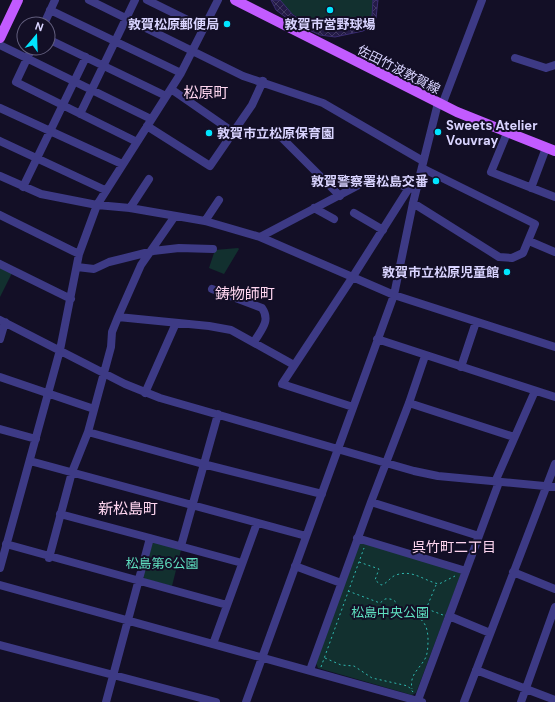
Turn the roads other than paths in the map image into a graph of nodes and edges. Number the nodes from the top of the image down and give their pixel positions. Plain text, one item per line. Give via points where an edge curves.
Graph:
1 (18, 0) edge
2 (55, 0) edge
3 (89, 0) edge
4 (134, 0) edge
5 (147, 0) edge
6 (218, 0) edge
7 (235, 0) edge
8 (482, 0) edge
9 (50, 10) junction
10 (47, 16) edge
11 (126, 18) junction
12 (204, 28) junction
13 (0, 38) edge
14 (114, 41) junction
15 (56, 43) edge
16 (0, 45) edge
17 (191, 51) junction
18 (28, 56) edge
19 (86, 57) junction
20 (515, 58) dead end
21 (26, 59) junction
22 (103, 65) junction
23 (555, 65) edge
24 (181, 73) junction
25 (74, 81) junction
26 (263, 81) junction
27 (92, 90) junction
28 (169, 92) junction
29 (440, 104) junction
30 (62, 105) junction
31 (1, 111) edge
32 (80, 114) junction
33 (149, 122) junction
34 (50, 132) junction
35 (233, 132) junction
36 (507, 133) junction
37 (280, 136) dead end
38 (0, 141) edge
39 (136, 142) junction
40 (550, 149) edge
41 (37, 159) junction
42 (122, 164) junction
43 (423, 164) junction
44 (0, 176) edge
45 (148, 179) dead end
46 (23, 187) junction
47 (531, 188) junction
48 (413, 189) junction
49 (105, 190) junction
50 (340, 196) junction
51 (555, 197) edge
52 (219, 200) dead end
53 (413, 203) junction
54 (97, 205) junction
55 (130, 208) junction
56 (314, 208) junction
57 (354, 214) dead end
58 (0, 215) edge
59 (175, 216) junction
60 (334, 219) dead end
61 (205, 221) junction
62 (383, 230) junction
63 (260, 236) junction
64 (529, 241) junction
65 (213, 249) dead end
66 (153, 251) junction
67 (555, 252) edge
68 (79, 254) junction
69 (0, 264) edge
70 (77, 268) junction
71 (352, 278) junction
72 (212, 289) dead end
73 (394, 295) junction
74 (71, 298) junction
75 (118, 317) junction
76 (3, 321) edge
77 (476, 322) junction
78 (176, 323) junction
79 (0, 339) edge
80 (377, 339) junction
81 (254, 342) junction
82 (555, 347) edge
83 (60, 350) junction
84 (425, 356) junction
85 (294, 365) junction
86 (461, 367) junction
87 (104, 373) junction
88 (0, 377) edge
89 (535, 391) junction
90 (145, 392) junction
91 (48, 393) junction
92 (555, 397) edge
93 (410, 403) junction
94 (352, 407) junction
95 (94, 409) junction
96 (218, 414) junction
97 (0, 429) edge
98 (88, 432) junction
99 (514, 437) junction
100 (36, 439) junction
101 (338, 448) junction
102 (30, 461) junction
103 (386, 462) junction
104 (203, 464) junction
105 (555, 464) edge
106 (72, 472) junction
107 (497, 482) junction
108 (546, 486) junction
109 (555, 487) edge
110 (322, 494) junction
111 (371, 502) junction
112 (193, 506) junction
113 (60, 514) junction
114 (257, 522) junction
115 (306, 536) junction
116 (479, 536) junction
117 (150, 538) junction
118 (357, 538) junction
119 (6, 544) junction
120 (181, 546) junction
121 (49, 558) junction
122 (242, 563) junction
123 (295, 566) junction
124 (0, 568) edge
125 (463, 572) junction
126 (513, 572) junction
127 (139, 581) junction
128 (341, 583) junction
129 (0, 585) edge
130 (555, 589) edge
131 (227, 605) junction
132 (555, 607) edge
133 (447, 616) junction
134 (128, 621) junction
135 (490, 633) junction
136 (213, 644) junction
137 (0, 645) edge
138 (263, 657) junction
139 (310, 670) junction
140 (476, 670) junction
141 (113, 674) junction
142 (526, 688) junction
143 (418, 699) edge
144 (555, 700) edge
145 (106, 702) edge
146 (216, 702) edge
147 (246, 702) edge
148 (464, 702) edge
149 (521, 702) edge

1 - 13 main road
2 - 9 street
3 - 11 street
4 - 11 street
5 - 12 street
6 - 12 street
7 - 29 main road, 佐田竹波敦賀線
8 - 29 street
9 - 10 street
9 - 14 street
11 - 14 street
11 - 17 street
12 - 17 street
14 - 22 street
14 - 24 street
15 - 19 street
16 - 21 street
17 - 24 street
17 - 26 street via 243,76
18 - 21 street
19 - 22 street
19 - 25 street
20 - 23 street via 546,68
21 - 25 street
21 - 30 street via 16,82
22 - 27 street
22 - 28 street
24 - 28 street
25 - 27 street
25 - 30 street
26 - 35 street via 252,105
26 - 43 street via 323,102
27 - 32 street
27 - 33 street
28 - 33 street
28 - 35 street
29 - 36 main road, 佐田竹波敦賀線
29 - 43 street
30 - 32 street
30 - 34 street
31 - 34 street
32 - 39 street
33 - 35 street via 210,166
33 - 39 street
34 - 41 street
34 - 42 street
36 - 40 main road, 佐田竹波敦賀線
36 - 47 street via 491,172
37 - 50 street
38 - 41 street
39 - 42 street
40 - 47 street
41 - 46 street
41 - 49 street
42 - 49 street
43 - 48 street
43 - 64 street via 535,224
44 - 46 street
45 - 55 street
46 - 54 street via 41,194
47 - 51 street
48 - 50 street via 374,177
48 - 53 street
48 - 62 street
49 - 54 street
50 - 56 street
52 - 61 street
53 - 64 street via 499,258 512,258 523,253
53 - 73 street
54 - 55 street
54 - 68 street
55 - 59 street
56 - 60 street
56 - 63 street
57 - 62 street
58 - 68 street
59 - 61 street
59 - 66 street
61 - 63 street
62 - 71 street
63 - 71 street
64 - 67 street
65 - 66 street via 179,248
66 - 70 street via 94,268
66 - 75 street via 141,265
68 - 70 street
69 - 74 street
70 - 74 street
71 - 73 street
71 - 85 street
72 - 81 street via 262,308 267,314 266,322
73 - 77 street
73 - 80 street
74 - 83 street
75 - 78 street
75 - 87 street via 112,332
76 - 79 street
76 - 83 street
77 - 82 street
77 - 86 street
78 - 81 street via 231,330
78 - 90 street
80 - 84 street
80 - 94 street
81 - 85 street
83 - 87 street
83 - 91 street
84 - 86 street
84 - 93 street
85 - 94 street via 282,384
86 - 89 street
87 - 90 street
87 - 95 street
88 - 91 street
89 - 92 street
89 - 99 street
90 - 96 street
91 - 95 street
91 - 100 street
93 - 99 street
93 - 103 street
94 - 101 street
95 - 98 street
96 - 101 street
96 - 104 street
97 - 100 street
98 - 104 street
98 - 106 street
99 - 107 street
100 - 102 street
101 - 103 street
101 - 110 street
102 - 106 street
102 - 119 street
103 - 107 street via 438,476
103 - 111 street
104 - 110 street
104 - 112 street
105 - 108 street
106 - 112 street
106 - 113 street
107 - 108 street
107 - 116 street
108 - 109 street
108 - 126 street
110 - 115 street
111 - 116 street
111 - 118 street
112 - 114 street
112 - 120 street
113 - 117 street
113 - 121 street
114 - 115 street
114 - 122 street
115 - 123 street
116 - 125 street
117 - 120 street
117 - 127 street
118 - 125 street
118 - 128 street
119 - 121 street
119 - 124 street
120 - 122 street
121 - 127 street
122 - 131 street
123 - 128 street
123 - 138 street
125 - 133 street
126 - 130 street
126 - 135 street
127 - 131 street
127 - 134 street
128 - 139 street
129 - 134 street
131 - 136 street
132 - 142 street
133 - 135 street
133 - 143 street
134 - 136 street
134 - 141 street
135 - 140 street
136 - 138 street
137 - 141 street
138 - 139 street
138 - 147 street
139 - 143 street
140 - 142 street
140 - 148 street
141 - 145 street
141 - 146 street
142 - 144 street
142 - 149 street

